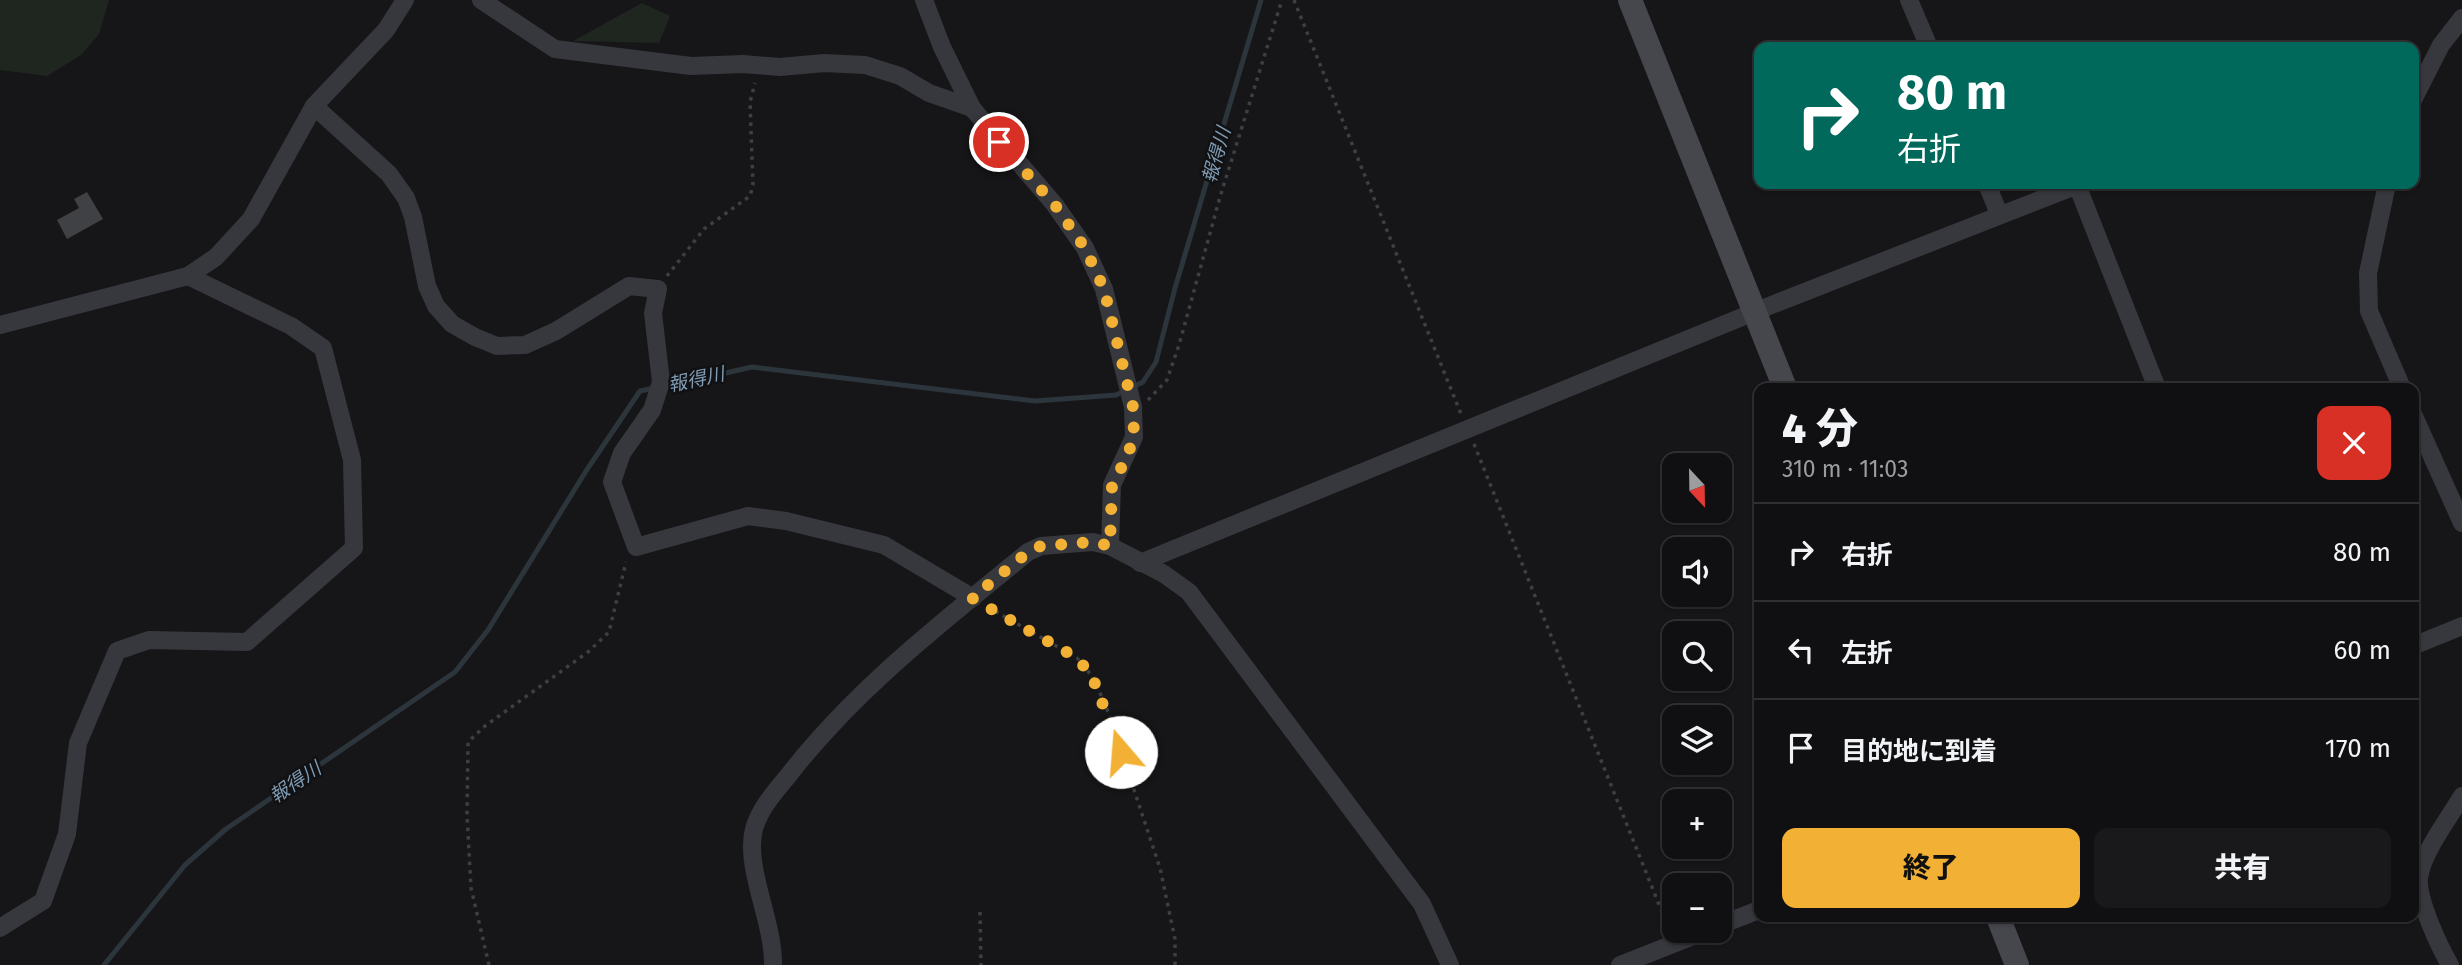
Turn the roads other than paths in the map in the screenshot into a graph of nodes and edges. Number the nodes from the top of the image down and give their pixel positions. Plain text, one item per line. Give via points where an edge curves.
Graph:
1 (405, 0) edge
2 (481, 0) edge
3 (924, 0) edge
4 (1630, 0) edge
5 (1909, 0) edge
6 (2462, 18) edge
7 (1927, 42) edge
8 (2419, 84) edge
9 (314, 106) junction
10 (971, 108) junction
11 (1988, 189) edge
12 (2066, 189) edge
13 (2081, 189) edge
14 (2386, 189) edge
15 (1999, 214) junction
16 (188, 276) junction
17 (1755, 311) junction
18 (0, 325) edge
19 (1784, 383) edge
20 (2156, 383) edge
21 (2400, 383) edge
22 (2419, 427) edge
23 (2462, 523) edge
24 (1110, 546) junction
25 (1140, 563) junction
26 (972, 598) junction
27 (2462, 626) edge
28 (2419, 644) edge
29 (2462, 796) edge
30 (1754, 912) edge
31 (1732, 920) edge
32 (2000, 922) edge
33 (0, 928) edge
34 (1676, 943) edge
35 (773, 965) edge
36 (1450, 965) edge
37 (1620, 965) edge
38 (2017, 965) edge
39 (2450, 965) edge

1 - 9 street via 386,30
2 - 10 street via 555,49 691,66 864,65
3 - 10 street
4 - 17 street
5 - 7 street
6 - 8 street
9 - 16 street via 251,219 216,257
9 - 26 street via 389,174 406,198 436,306 452,324 475,337 497,346 525,345 629,286 658,289 653,313 662,382 652,410 622,453 612,482 636,547 748,516 786,521 884,545
10 - 24 street via 1055,205 1085,248 1104,289 1133,413 1134,437 1112,485
11 - 15 street
12 - 15 street
13 - 20 street
14 - 21 street via 2368,273 2370,311
15 - 17 street
16 - 18 street
16 - 33 street via 291,326 323,348 352,460 354,548 247,642 149,640 117,651 78,743 67,834 43,901
17 - 19 street
17 - 25 street
22 - 23 street
24 - 25 street
24 - 26 street via 1093,542 1041,546
25 - 36 street via 1189,592 1422,904
26 - 35 street via 854,699 764,807 754,830 752,854 773,941
27 - 28 street
29 - 39 street via 2419,879 2430,923
30 - 31 street
32 - 38 street
34 - 37 street

